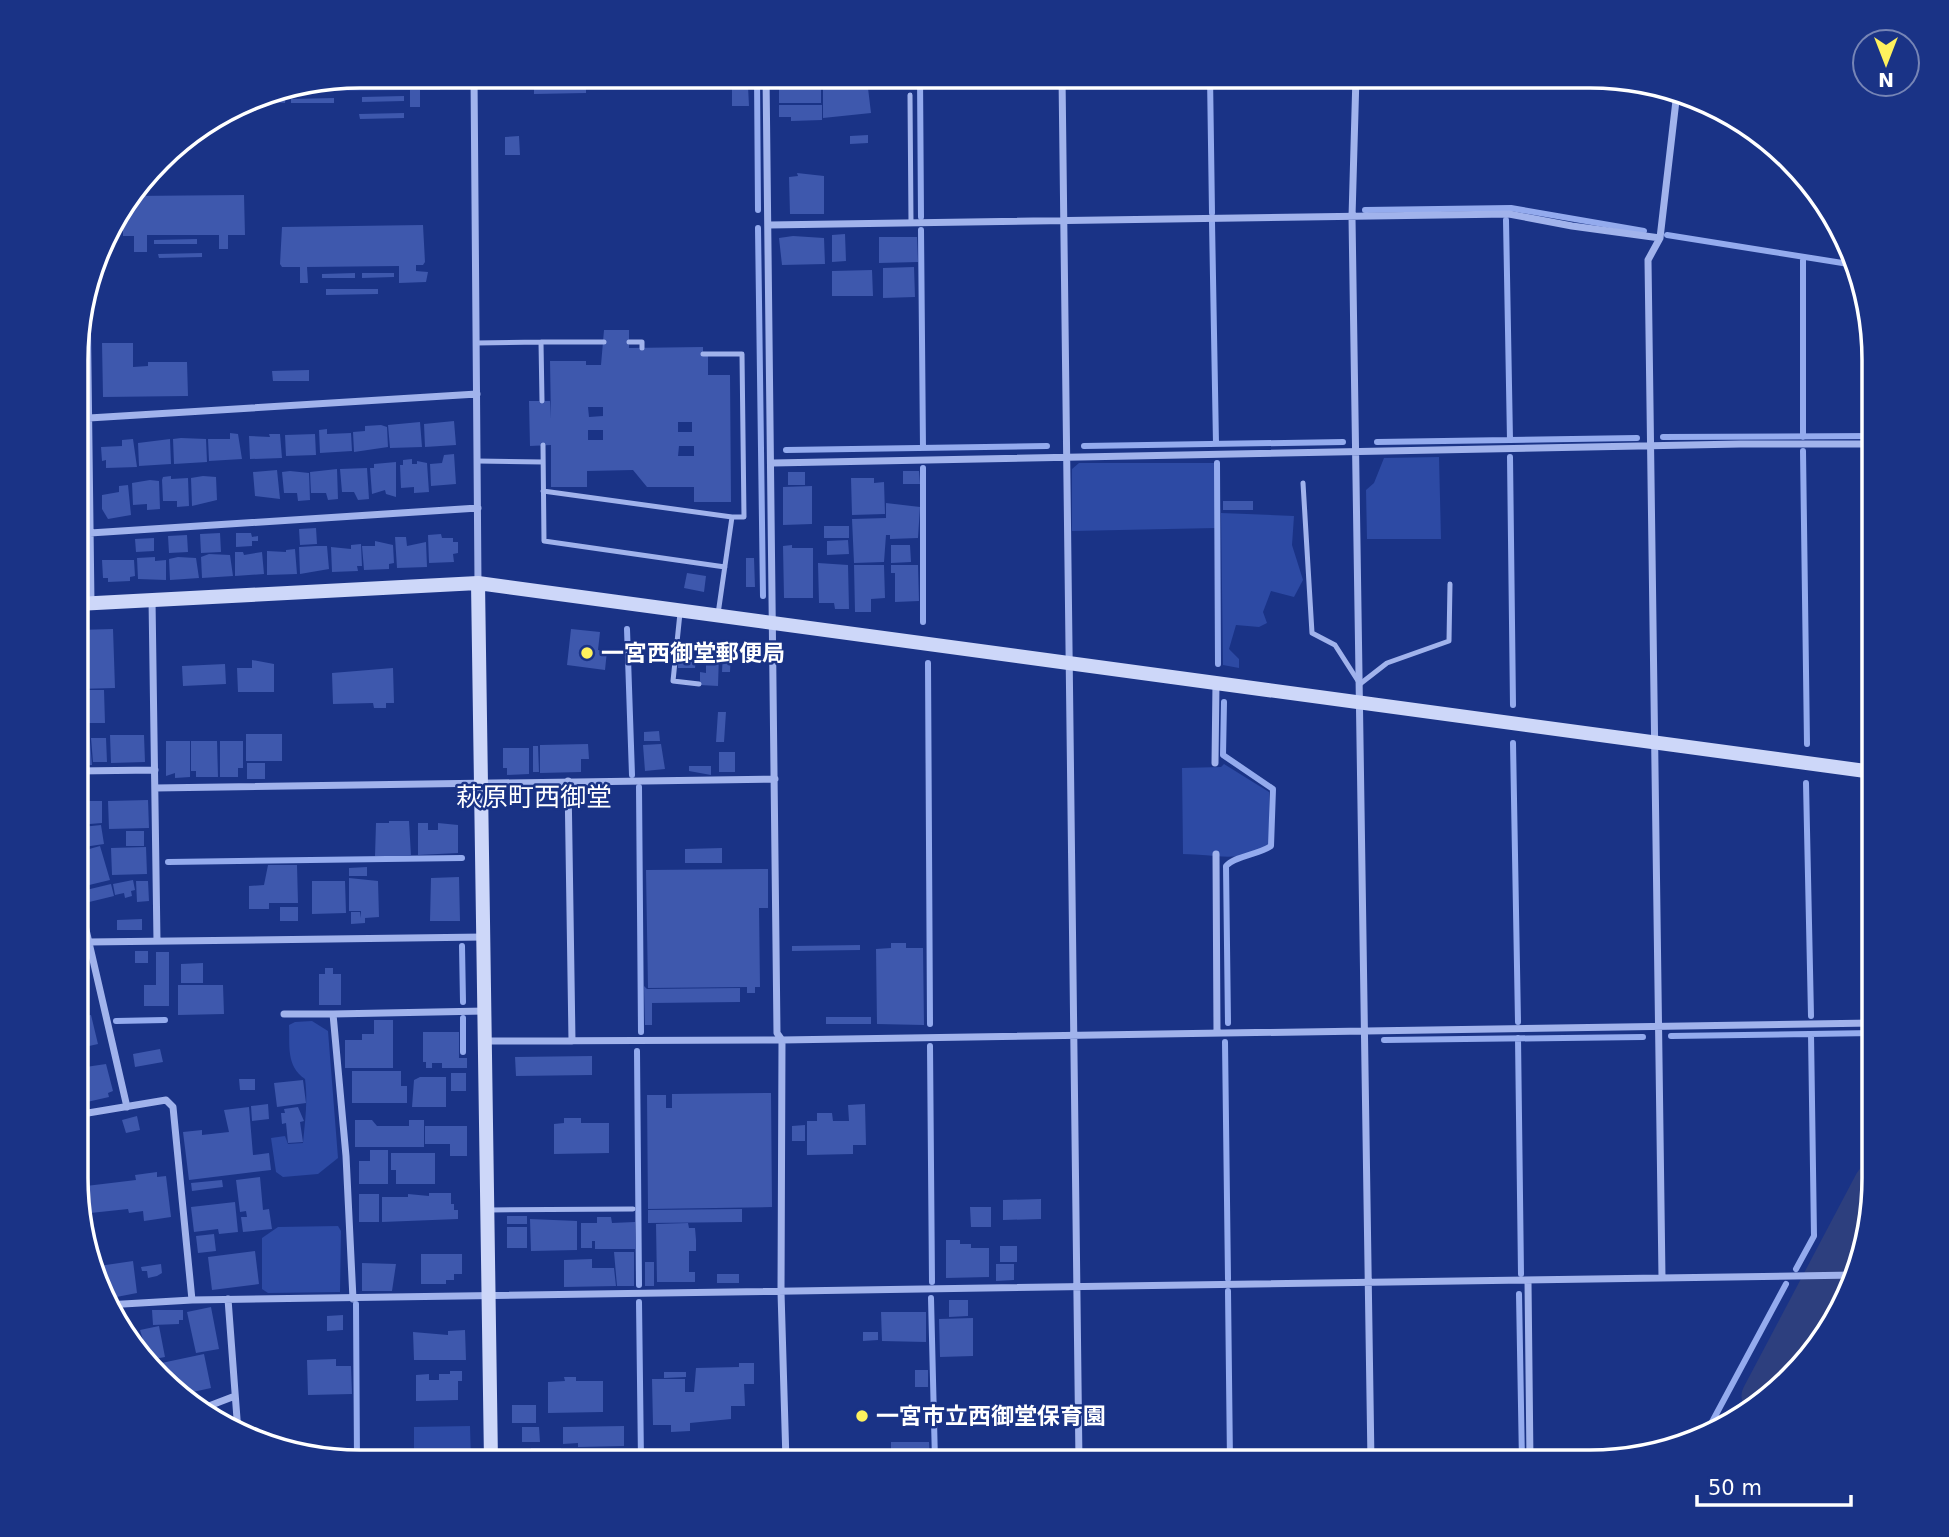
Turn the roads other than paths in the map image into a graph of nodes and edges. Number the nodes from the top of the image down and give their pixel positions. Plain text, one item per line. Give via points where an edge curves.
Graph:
1 (474, 88) edge
2 (766, 88) edge
3 (1062, 88) edge
4 (1356, 88) edge
5 (909, 95) dead end
6 (1676, 102) edge
7 (1352, 217) junction
8 (1062, 220) junction
9 (911, 223) junction
10 (769, 225) junction
11 (1661, 238) junction
12 (88, 339) edge
13 (541, 342) junction
14 (604, 342) dead end
15 (629, 342) dead end
16 (476, 343) junction
17 (642, 348) dead end
18 (703, 354) dead end
19 (477, 394) junction
20 (542, 401) dead end
21 (89, 418) junction
22 (1862, 444) edge
23 (543, 445) dead end
24 (1649, 445) junction
25 (1357, 452) junction
26 (1066, 457) junction
27 (477, 461) junction
28 (543, 462) junction
29 (773, 463) junction
30 (1303, 483) dead end
31 (543, 491) junction
32 (478, 508) junction
33 (732, 517) junction
34 (90, 533) junction
35 (88, 556) edge
36 (725, 567) junction
37 (478, 583) junction
38 (1450, 584) dead end
39 (152, 600) junction
40 (88, 603) edge
41 (680, 611) junction
42 (718, 617) junction
43 (775, 625) junction
44 (1068, 663) junction
45 (1216, 682) junction
46 (699, 684) dead end
47 (1360, 684) junction
48 (1361, 702) junction
49 (1653, 742) junction
50 (1215, 763) dead end
51 (155, 770) junction
52 (1862, 770) edge
53 (88, 771) edge
54 (775, 779) junction
55 (568, 781) junction
56 (483, 783) junction
57 (155, 788) junction
58 (1216, 853) dead end
59 (485, 937) junction
60 (157, 941) junction
61 (88, 942) joint
62 (486, 1011) junction
63 (332, 1013) junction
64 (284, 1014) dead end
65 (1862, 1023) edge
66 (1658, 1027) junction
67 (1365, 1031) junction
68 (1217, 1033) junction
69 (1074, 1036) junction
70 (782, 1040) junction
71 (486, 1041) junction
72 (572, 1041) junction
73 (127, 1107) junction
74 (88, 1113) edge
75 (633, 1209) dead end
76 (488, 1210) junction
77 (1843, 1275) edge
78 (1662, 1278) junction
79 (1528, 1281) junction
80 (1369, 1283) junction
81 (1075, 1289) junction
82 (781, 1292) junction
83 (489, 1296) junction
84 (352, 1299) junction
85 (192, 1300) junction
86 (228, 1300) junction
87 (119, 1304) edge
88 (235, 1396) junction
89 (211, 1405) edge
90 (237, 1420) edge
91 (491, 1450) edge
92 (786, 1450) edge
93 (1079, 1450) edge
94 (1371, 1450) edge
95 (1530, 1450) edge

1 - 16 street
2 - 10 street
3 - 8 street
4 - 7 street
5 - 9 lane
6 - 11 street
7 - 8 street
7 - 11 street via 1509,214
7 - 25 street
8 - 9 street
8 - 26 street
9 - 10 street
10 - 29 street
11 - 24 street via 1648,260
12 - 21 street
13 - 14 lane
13 - 16 lane
13 - 20 lane
15 - 17 lane via 642,342
16 - 19 street
18 - 33 lane via 742,354 744,517
19 - 21 street
19 - 27 street
21 - 34 street
22 - 24 street
23 - 28 lane
24 - 25 street
24 - 49 street
25 - 26 street
25 - 47 street
26 - 29 street
26 - 44 street
27 - 28 lane
27 - 32 street
28 - 31 lane
29 - 43 street
30 - 47 lane via 1312,634 1335,645
31 - 33 lane
31 - 36 lane via 544,541
32 - 34 street
32 - 37 street
33 - 36 lane
34 - 35 street
36 - 42 lane
37 - 39 street
37 - 41 street
37 - 56 street
38 - 47 lane via 1449,641 1387,663
39 - 40 street
39 - 51 street
41 - 42 street
41 - 46 lane via 673,681
42 - 43 street
43 - 44 street
43 - 54 street
44 - 45 street
44 - 69 street
45 - 48 street
45 - 50 street
47 - 48 street
48 - 49 street
48 - 67 street
49 - 52 street
49 - 66 street
51 - 53 street
51 - 57 street
54 - 55 street
54 - 70 street via 777,1033
55 - 56 street
55 - 72 street
56 - 57 street
56 - 59 street
57 - 60 street
58 - 68 street
59 - 60 street
59 - 62 street
60 - 61 street
61 - 73 street
62 - 63 street
62 - 71 street
63 - 64 street
63 - 84 street via 346,1156
65 - 66 street
66 - 67 street
66 - 78 street
67 - 68 street
67 - 80 street
68 - 69 street
69 - 70 street
69 - 81 street
70 - 72 street
70 - 82 street
71 - 72 street
71 - 76 street
73 - 74 street
73 - 85 street via 166,1100 173,1107
75 - 76 lane
76 - 83 street
77 - 78 street
78 - 79 street
79 - 80 street
79 - 95 street
80 - 81 street
80 - 94 street
81 - 82 street
81 - 93 street
82 - 83 street
82 - 92 street
83 - 84 street
83 - 91 street
84 - 86 street
85 - 86 street
85 - 87 street
86 - 88 street
88 - 89 street
88 - 90 street

